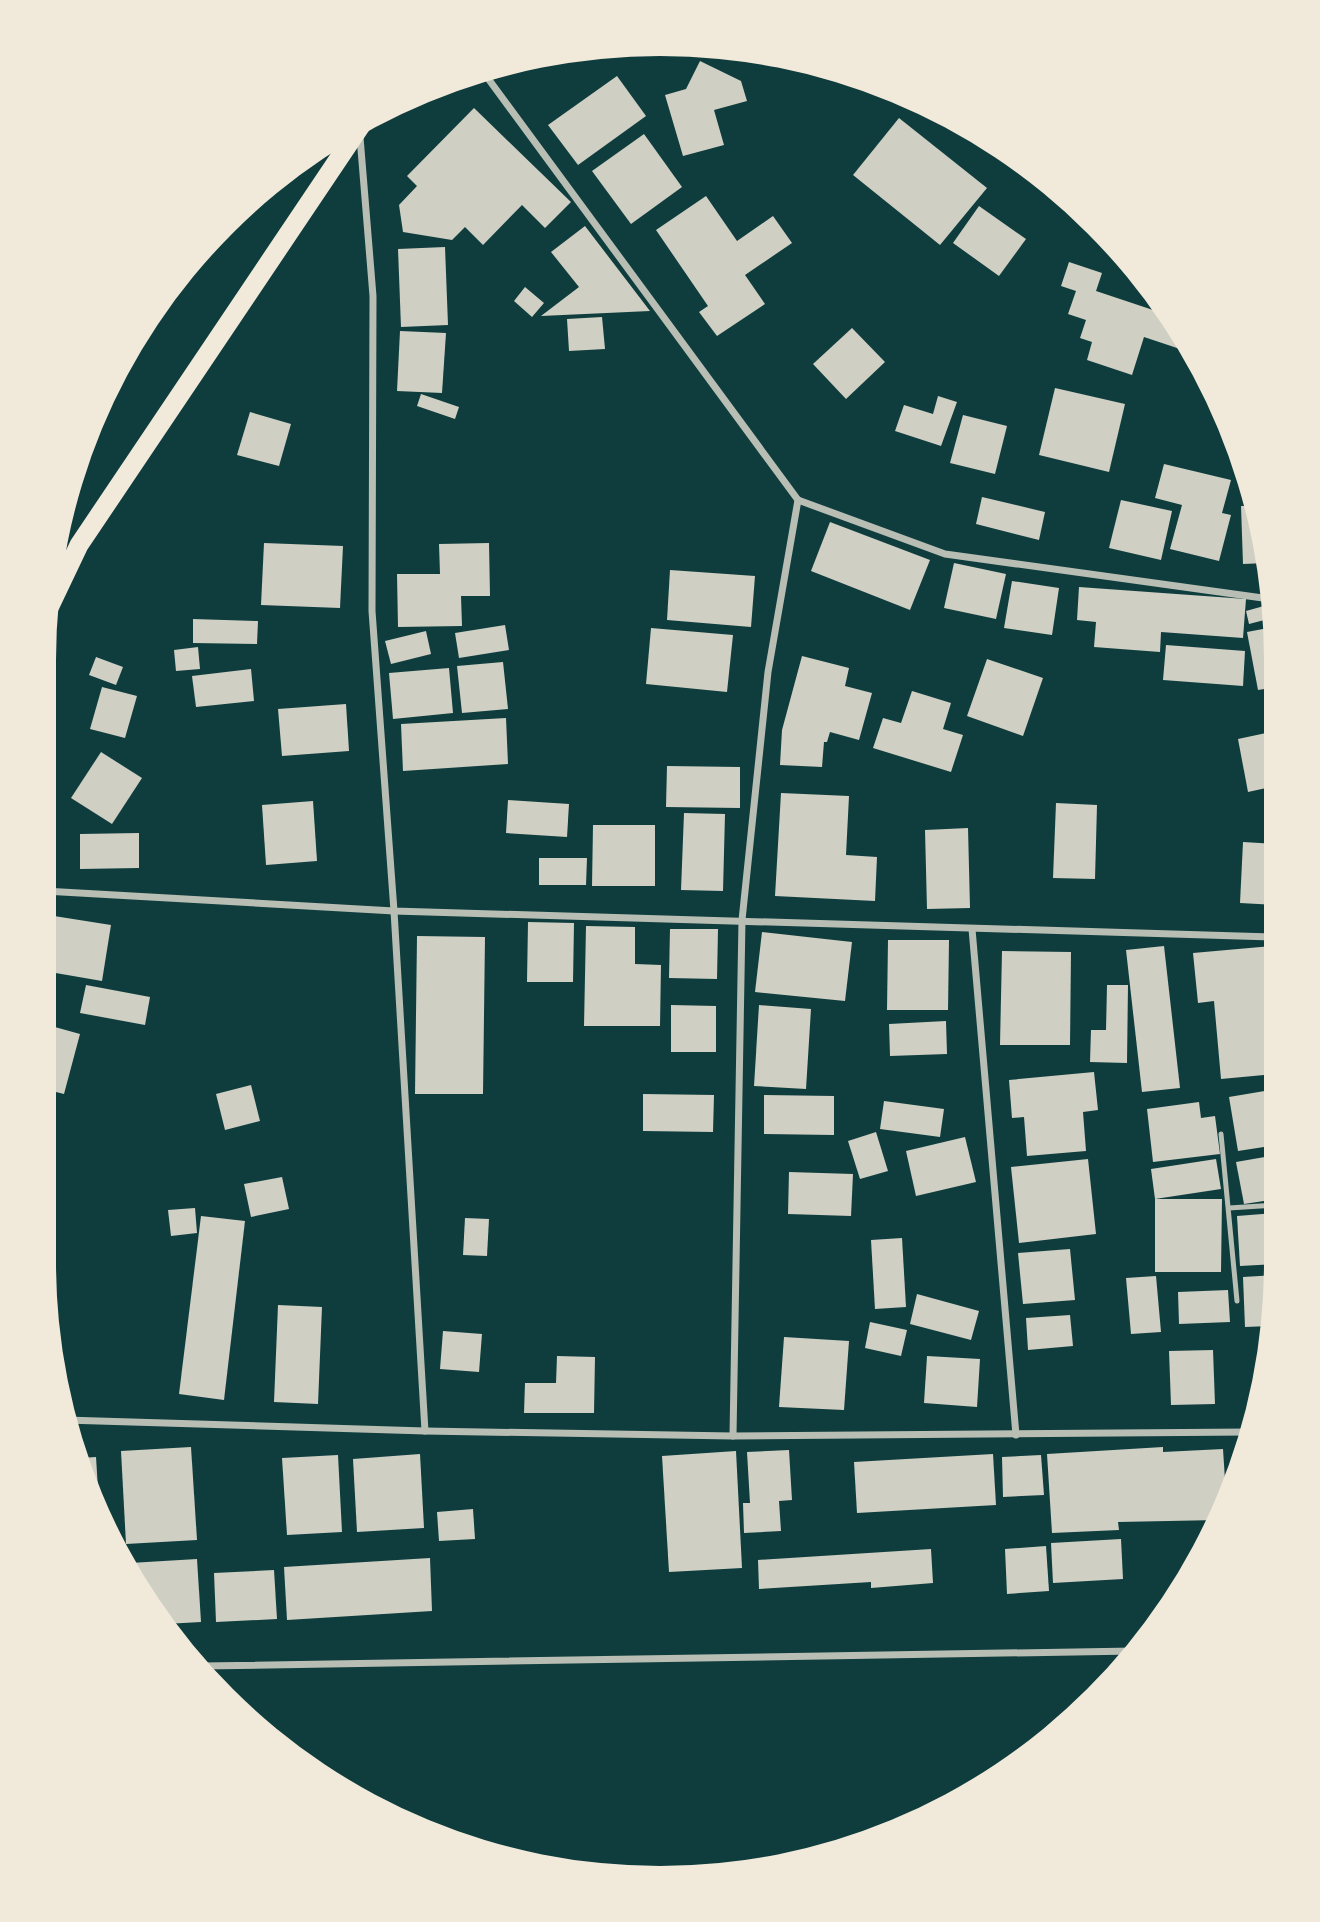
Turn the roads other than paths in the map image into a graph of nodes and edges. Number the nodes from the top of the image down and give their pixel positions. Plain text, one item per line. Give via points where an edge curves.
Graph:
1 (490, 81) edge
2 (362, 135) edge
3 (352, 141) edge
4 (798, 500) junction
5 (61, 583) edge
6 (1261, 598) edge
7 (56, 892) edge
8 (394, 911) junction
9 (742, 920) junction
10 (972, 929) junction
11 (1264, 937) edge
12 (1221, 1134) dead end
13 (1264, 1206) edge
14 (1229, 1208) junction
15 (1237, 1301) dead end
16 (78, 1420) edge
17 (425, 1431) junction
18 (1239, 1432) edge
19 (1016, 1435) junction
20 (733, 1436) junction
21 (1121, 1651) edge
22 (211, 1666) edge

1 - 4 street
2 - 8 street via 373,296 372,611
3 - 5 highway via 79,545
4 - 6 street via 945,554
4 - 9 street via 768,671
7 - 8 street
8 - 9 street
8 - 17 street
9 - 10 street
9 - 20 street
10 - 11 street
10 - 19 street
12 - 14 lane
13 - 14 lane
14 - 15 lane
16 - 17 street
17 - 20 street
18 - 19 street
19 - 20 street
21 - 22 street

